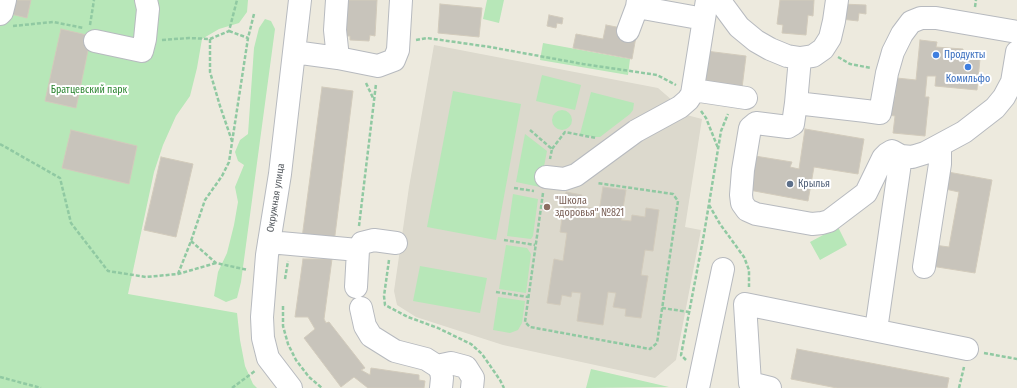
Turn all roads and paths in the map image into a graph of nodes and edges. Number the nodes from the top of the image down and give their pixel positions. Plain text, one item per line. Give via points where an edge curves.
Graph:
1 (5, 0) edge
2 (94, 0) edge
3 (146, 0) edge
4 (236, 0) edge
5 (300, 0) edge
6 (337, 0) edge
7 (401, 0) edge
8 (719, 0) edge
9 (837, 0) edge
10 (637, 4) edge
11 (706, 9) edge
12 (254, 14) dead end
13 (6, 20) edge
14 (229, 31) junction
15 (628, 31) dead end
16 (1017, 32) edge
17 (248, 38) junction
18 (210, 39) junction
19 (96, 41) dead end
20 (399, 43) junction
21 (823, 49) junction
22 (142, 51) junction
23 (294, 52) junction
24 (1017, 56) edge
25 (338, 58) junction
26 (800, 58) junction
27 (888, 71) junction
28 (692, 94) junction
29 (740, 98) joint
30 (375, 100) dead end
31 (796, 103) junction
32 (530, 130) dead end
33 (232, 143) junction
34 (0, 144) edge
35 (940, 145) junction
36 (552, 149) junction
37 (718, 149) junction
38 (607, 152) junction
39 (901, 156) junction
40 (546, 177) joint
41 (594, 183) dead end
42 (514, 188) dead end
43 (708, 204) junction
44 (504, 240) dead end
45 (191, 241) junction
46 (394, 242) joint
47 (279, 243) junction
48 (535, 244) junction
49 (358, 250) junction
50 (216, 263) junction
51 (924, 268) dead end
52 (723, 269) dead end
53 (250, 270) dead end
54 (178, 274) junction
55 (284, 282) dead end
56 (356, 287) dead end
57 (496, 292) dead end
58 (528, 297) junction
59 (283, 304) dead end
60 (750, 305) junction
61 (361, 308) dead end
62 (662, 308) junction
63 (689, 312) junction
64 (876, 330) junction
65 (967, 350) junction
66 (681, 356) dead end
67 (1017, 359) edge
68 (437, 366) junction
69 (255, 371) dead end
70 (0, 377) edge
71 (41, 388) edge
72 (232, 388) edge
73 (291, 388) edge
74 (322, 388) edge
75 (441, 388) edge
76 (472, 388) edge
77 (504, 388) edge
78 (698, 388) edge
79 (770, 388) edge
80 (959, 388) edge

1 - 13 street via 2,12
2 - 13 path via 89,29 53,22 37,25
3 - 22 street via 148,9
4 - 14 path
5 - 23 street, Окружная улица
6 - 25 street via 335,30
7 - 20 street
8 - 26 street via 739,27 756,41 787,56
9 - 21 street via 830,38
10 - 11 street
10 - 15 street
11 - 28 street
12 - 17 path
14 - 17 path
14 - 18 path
16 - 27 street via 936,18 921,18 910,22 902,34 893,52
17 - 33 path
18 - 22 path via 159,40
18 - 33 path via 210,72
19 - 22 street
20 - 25 street via 394,60 378,66
20 - 28 path via 427,38 490,46 657,75
21 - 26 street via 812,56
21 - 27 path via 850,64
23 - 25 street
23 - 47 street, Окружная улица via 280,174
24 - 35 street via 1012,82 995,108 964,132
26 - 31 street
27 - 31 street via 880,113
28 - 29 street
28 - 37 path via 692,102 706,118
28 - 38 street via 680,107 636,131
29 - 37 path via 721,131
30 - 49 path via 357,235
31 - 39 street via 793,124 788,127 756,123 750,128 741,195 742,203 747,210 756,214 812,224 822,223 847,209 866,193 887,154 892,151
32 - 36 path
33 - 45 path via 230,162 205,200
34 - 54 path via 60,178 71,223 108,270 146,277
35 - 39 street via 912,157
35 - 51 street via 940,164
36 - 38 path via 565,132 595,137
36 - 40 path
37 - 43 path
38 - 40 street via 576,175 564,179
39 - 64 street
41 - 62 path via 673,194 678,201
42 - 48 path via 543,193
43 - 60 path via 744,257 749,270
43 - 63 path
44 - 48 path
45 - 50 path
45 - 54 path
46 - 49 street via 374,240 362,243
46 - 77 path via 384,305 471,344 482,354
47 - 49 street
47 - 55 path
47 - 73 street, Окружная улица via 262,318 263,338 268,358
48 - 58 path
49 - 56 street
50 - 53 path
50 - 54 path
52 - 78 street
57 - 58 path
58 - 62 path via 525,322 530,327 650,349 657,343
59 - 74 path via 283,326 288,344 309,377
60 - 64 street
60 - 79 street via 745,304 750,383
61 - 68 street via 365,326 371,336 395,351
62 - 63 path
63 - 66 path
64 - 65 street
65 - 67 path
65 - 80 path
68 - 75 street via 441,371
68 - 76 street via 451,363 466,367 473,378
69 - 72 path
70 - 71 path

